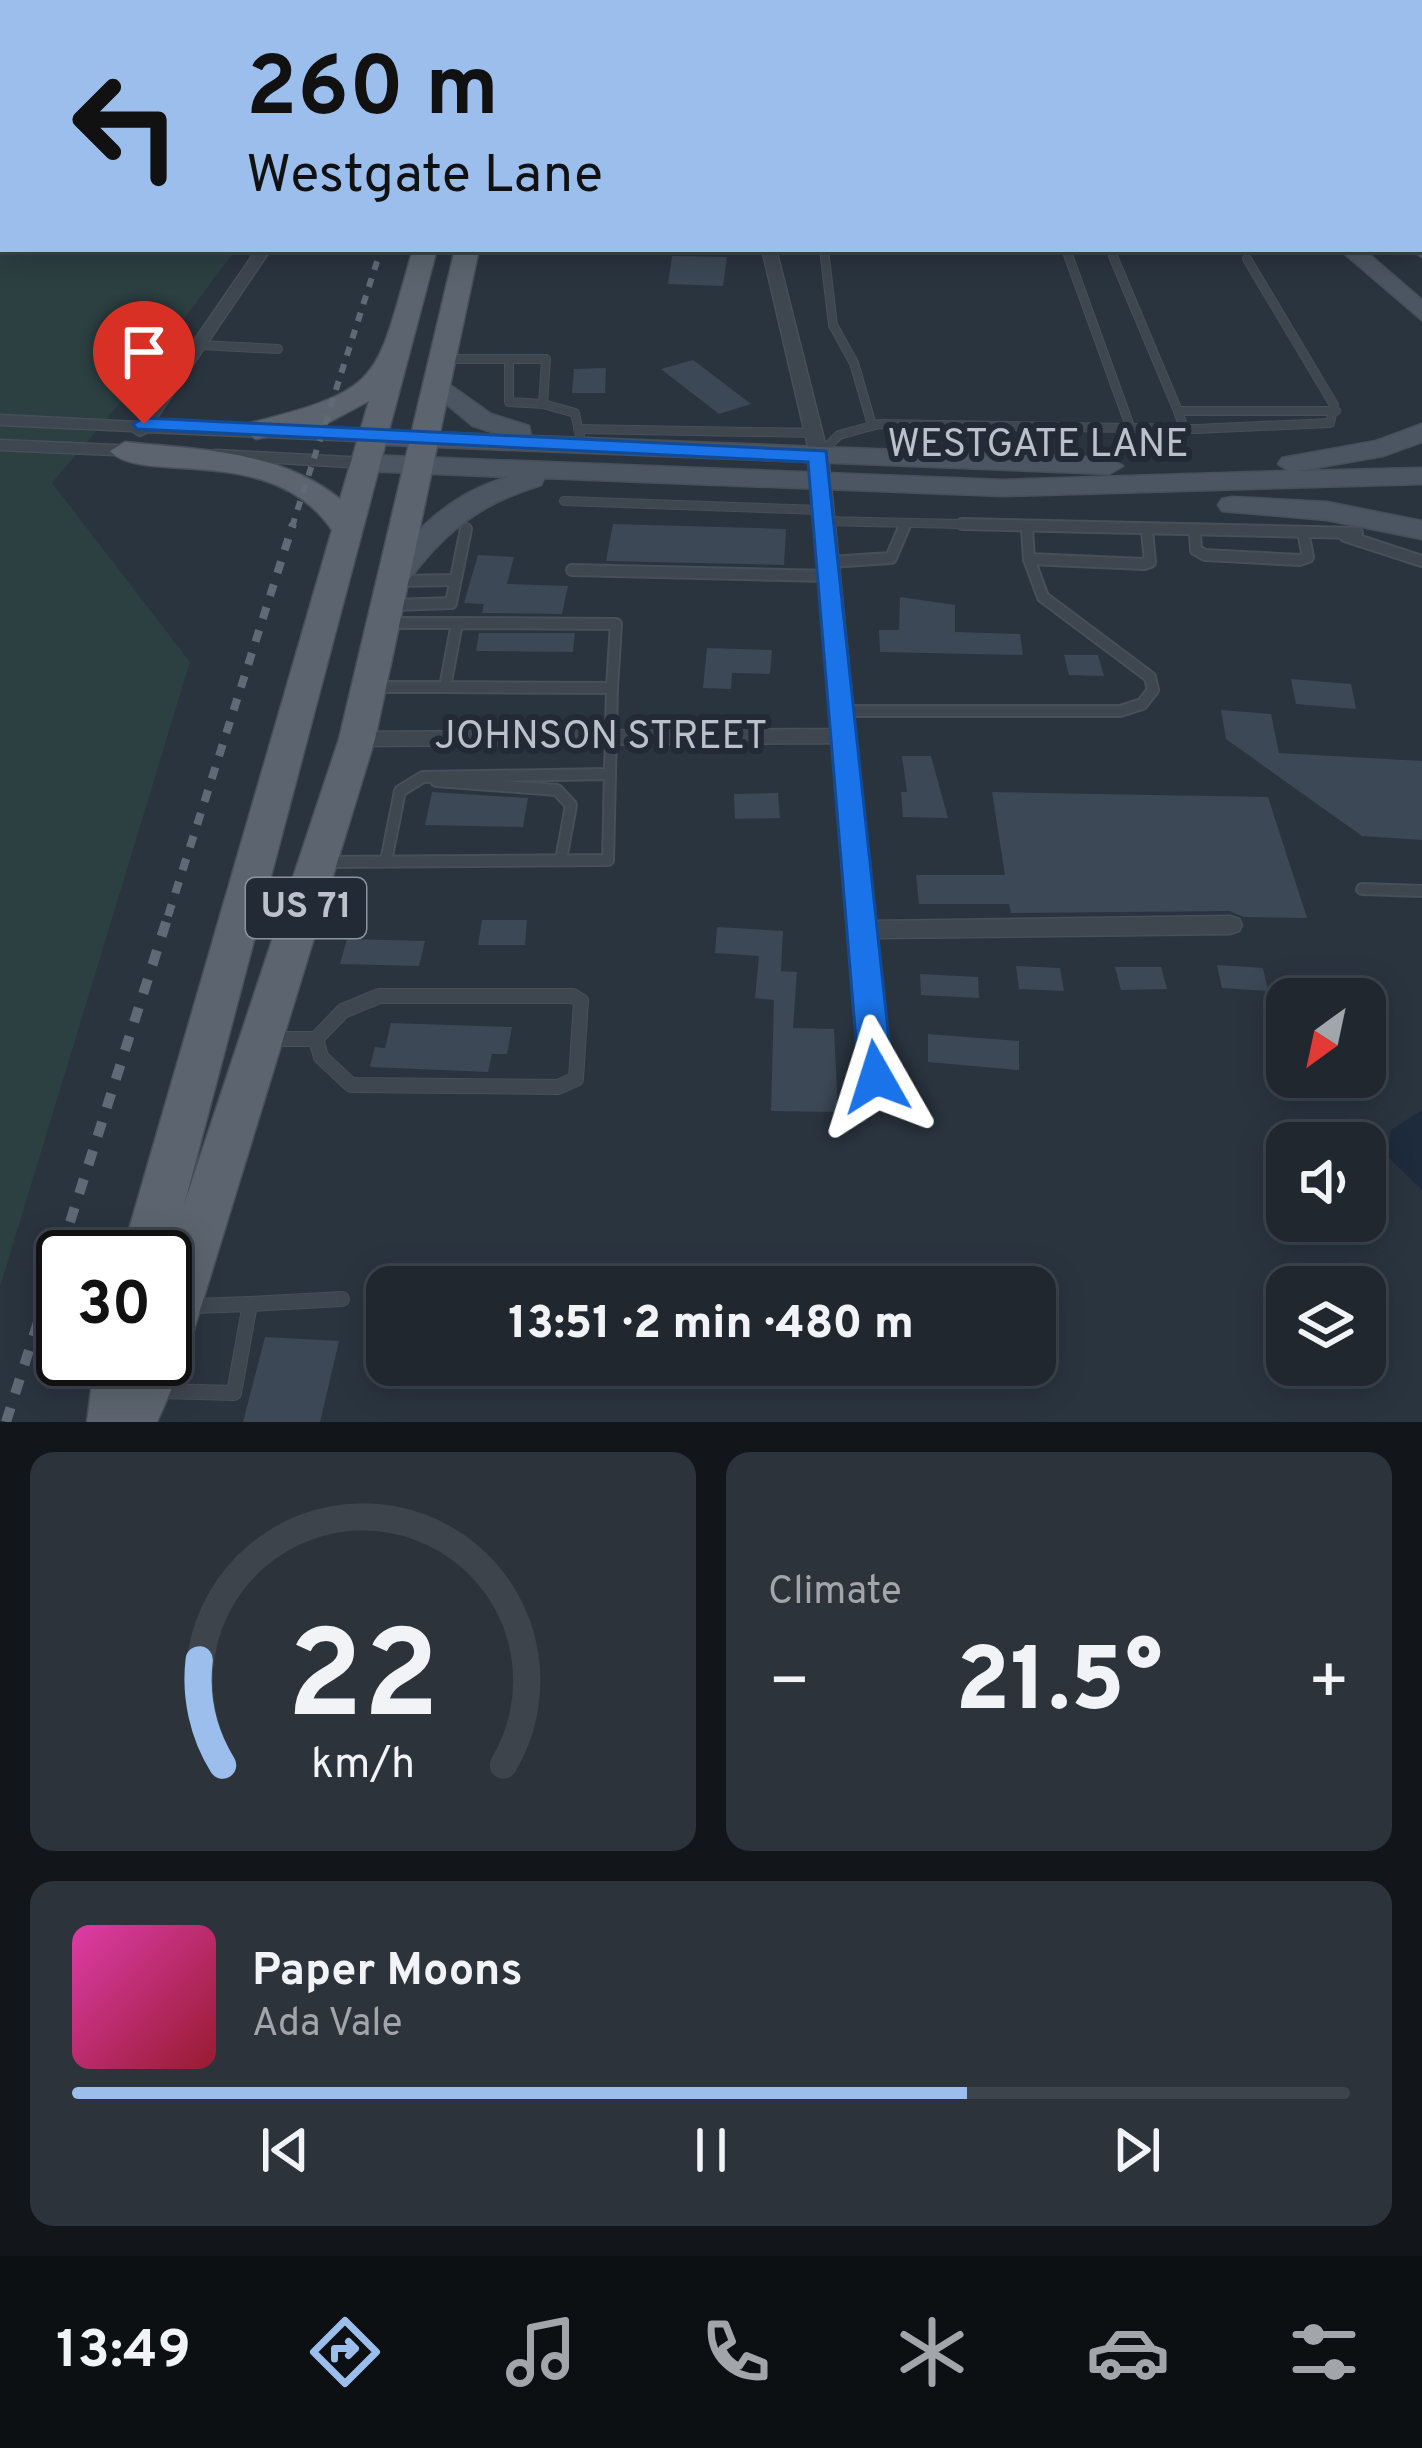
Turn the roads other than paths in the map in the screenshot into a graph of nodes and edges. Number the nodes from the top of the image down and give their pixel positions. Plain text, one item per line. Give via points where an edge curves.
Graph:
1 (1422, 227) edge
2 (1422, 250) edge
3 (262, 252) edge
4 (770, 252) edge
5 (824, 252) edge
6 (1067, 252) edge
7 (1353, 252) edge
8 (424, 253) edge
9 (466, 253) edge
10 (1113, 256) dead end
11 (1247, 259) dead end
12 (1422, 313) edge
13 (200, 345) junction
14 (278, 349) dead end
15 (509, 359) junction
16 (392, 369) junction
17 (439, 371) junction
18 (543, 404) junction
19 (1178, 411) junction
20 (1336, 411) junction
21 (0, 419) edge
22 (144, 424) junction
23 (872, 425) junction
24 (1131, 429) junction
25 (1184, 429) junction
26 (256, 430) junction
27 (1422, 433) edge
28 (0, 446) edge
29 (580, 448) junction
30 (125, 451) junction
31 (369, 451) junction
32 (421, 453) junction
33 (1422, 455) edge
34 (1292, 464) junction
35 (1422, 476) edge
36 (820, 480) junction
37 (961, 488) junction
38 (564, 501) dead end
39 (905, 525) junction
40 (466, 529) dead end
41 (1028, 530) junction
42 (1422, 530) edge
43 (1147, 531) junction
44 (349, 532) junction
45 (1196, 532) junction
46 (1303, 532) junction
47 (1334, 533) junction
48 (1357, 533) dead end
49 (1029, 559) junction
50 (1422, 561) edge
51 (828, 569) junction
52 (572, 570) dead end
53 (454, 580) junction
54 (389, 603) junction
55 (457, 623) junction
56 (369, 687) junction
57 (446, 688) junction
58 (612, 688) junction
59 (842, 711) junction
60 (844, 736) junction
61 (290, 738) junction
62 (357, 739) junction
63 (610, 739) junction
64 (610, 774) junction
65 (423, 777) junction
66 (562, 860) junction
67 (386, 861) junction
68 (321, 862) junction
69 (1362, 889) dead end
70 (1422, 891) edge
71 (1230, 925) dead end
72 (862, 930) junction
73 (233, 1038) junction
74 (316, 1040) junction
75 (876, 1077) dead end
76 (157, 1230) edge
77 (189, 1230) edge
78 (342, 1299) dead end
79 (250, 1304) junction
80 (192, 1315) edge
81 (131, 1390) edge

1 - 2 main road
3 - 13 street
4 - 36 street
5 - 23 lane via 833,325
6 - 24 lane
7 - 12 main road
8 - 9 main road
8 - 16 main road, US 71
9 - 17 main road, US 71
10 - 19 lane
11 - 20 lane
13 - 14 lane
13 - 22 street
15 - 17 lane
15 - 18 lane via 509,402
15 - 18 lane via 546,359
16 - 26 main road via 346,408
16 - 31 main road, US 71
17 - 29 main road via 482,420
17 - 32 main road, US 71
18 - 29 lane via 574,412
19 - 20 lane
19 - 25 lane
20 - 25 lane via 1324,425
21 - 22 street
22 - 26 street
22 - 30 street
23 - 24 lane
23 - 36 lane via 839,435
24 - 25 lane
26 - 31 street
27 - 34 main road
28 - 30 street
29 - 32 main road, WESTGATE LANE
29 - 36 main road, WESTGATE LANE
29 - 36 lane
29 - 54 main road via 529,479 464,503 429,531
30 - 31 street
30 - 44 main road via 284,478 324,499
31 - 32 main road, WESTGATE LANE
31 - 44 main road, US 71
32 - 54 main road, US 71
33 - 34 main road, WESTGATE LANE
34 - 36 main road, WESTGATE LANE
35 - 37 main road, WESTGATE LANE
36 - 37 main road, WESTGATE LANE
36 - 38 lane
36 - 39 lane
36 - 51 street
37 - 42 main road via 1327,511
39 - 41 lane
39 - 51 lane via 891,558
40 - 53 lane
41 - 43 lane
41 - 49 lane
43 - 45 lane
43 - 49 lane via 1148,563
44 - 61 main road, US 71
45 - 46 lane
45 - 46 lane via 1196,550 1205,555 1300,560 1308,557
46 - 47 lane
47 - 48 lane
47 - 50 lane
49 - 59 lane via 1043,597 1150,677 1153,690 1142,704 1120,711
51 - 52 lane
51 - 59 street
53 - 54 lane
53 - 54 lane via 452,603
54 - 55 lane
54 - 56 main road, US 71
55 - 57 lane
55 - 58 lane via 616,624
56 - 57 lane
56 - 62 main road, US 71
57 - 58 lane
58 - 63 lane
59 - 60 street
60 - 63 street, JOHNSON STREET
60 - 72 street
61 - 62 main road
61 - 73 main road, US 71
62 - 63 street, JOHNSON STREET
62 - 68 main road, US 71
63 - 64 lane
64 - 65 lane
64 - 66 lane via 608,860
65 - 66 lane via 453,786 557,790 571,805
65 - 67 lane via 400,791
66 - 67 lane
67 - 68 lane
68 - 73 main road, US 71
69 - 70 lane
71 - 72 street
72 - 75 street
73 - 74 lane
73 - 76 main road, US 71
73 - 77 main road, US 71
74 - 74 lane via 321,1057 351,1085 558,1088 576,1079 581,1001 379,996 328,1021
78 - 79 lane
79 - 80 lane
79 - 81 lane via 233,1393

